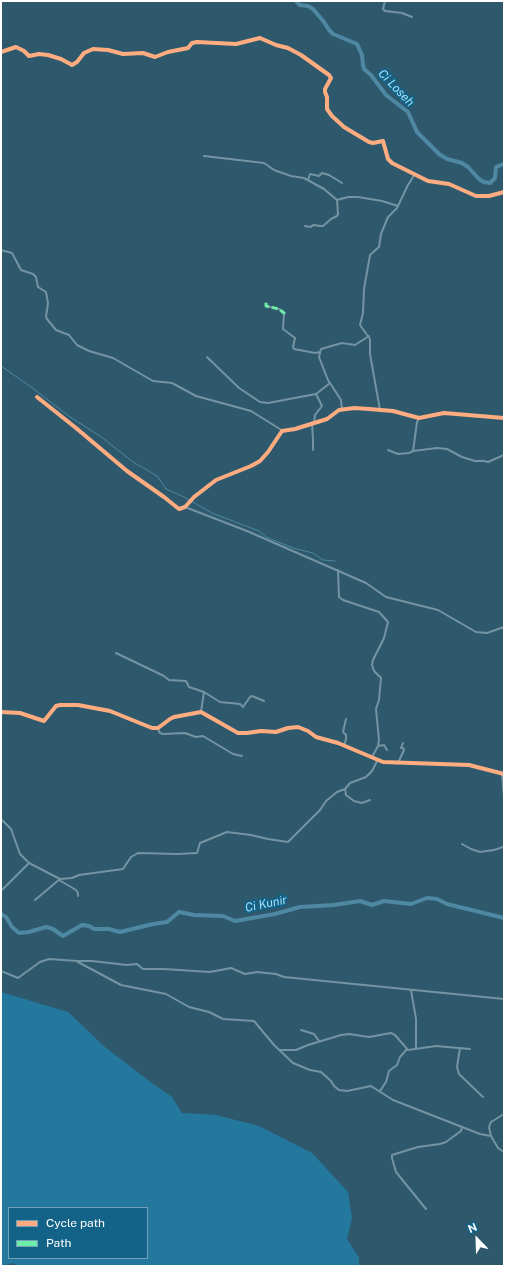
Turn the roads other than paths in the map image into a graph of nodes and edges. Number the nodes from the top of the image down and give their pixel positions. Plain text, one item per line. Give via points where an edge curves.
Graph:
1 (385, 1) edge
2 (412, 17) dead end
3 (1, 52) edge
4 (204, 156) dead end
5 (415, 174) junction
6 (308, 180) junction
7 (342, 183) dead end
8 (504, 192) edge
9 (337, 200) junction
10 (398, 206) junction
11 (305, 226) dead end
12 (1, 250) edge
13 (266, 303) dead end
14 (368, 336) junction
15 (320, 352) junction
16 (207, 357) dead end
17 (330, 383) junction
18 (316, 394) junction
19 (37, 398) dead end
20 (342, 410) junction
21 (380, 410) junction
22 (419, 418) junction
23 (504, 418) edge
24 (313, 423) junction
25 (283, 431) junction
26 (313, 450) dead end
27 (388, 450) dead end
28 (413, 451) junction
29 (504, 455) edge
30 (184, 507) junction
31 (338, 570) junction
32 (504, 627) edge
33 (116, 653) dead end
34 (204, 692) junction
35 (264, 701) dead end
36 (1, 712) edge
37 (201, 712) junction
38 (346, 719) dead end
39 (158, 728) junction
40 (403, 743) dead end
41 (344, 746) junction
42 (378, 746) junction
43 (387, 750) dead end
44 (242, 756) dead end
45 (372, 757) junction
46 (377, 760) junction
47 (398, 763) junction
48 (503, 774) edge
49 (345, 789) junction
50 (504, 798) edge
51 (370, 800) dead end
52 (1, 819) edge
53 (504, 841) edge
54 (462, 844) dead end
55 (504, 848) edge
56 (29, 863) junction
57 (59, 879) junction
58 (2, 890) dead end
59 (78, 896) dead end
60 (35, 900) dead end
61 (77, 961) junction
62 (1, 971) edge
63 (411, 990) junction
64 (504, 999) edge
65 (301, 1030) dead end
66 (319, 1041) junction
67 (460, 1048) junction
68 (278, 1049) junction
69 (407, 1049) junction
70 (416, 1049) junction
71 (470, 1049) dead end
72 (288, 1050) junction
73 (283, 1054) junction
74 (380, 1091) junction
75 (483, 1097) dead end
76 (504, 1114) edge
77 (462, 1127) junction
78 (490, 1136) junction
79 (504, 1152) edge
80 (426, 1209) dead end

1 - 2 street via 384,11
3 - 5 street via 16,47 29,56 48,55 72,65 84,53 93,49 124,54 143,53 155,58 188,48 197,42 236,44 260,38 288,48 329,74 331,78 325,92 327,110 332,116 344,127 369,142 383,141 389,160
4 - 6 street via 264,162 274,170
5 - 8 street via 428,181 449,184 476,196
5 - 10 street
6 - 7 street via 310,174 319,176 322,173
6 - 9 street
9 - 10 street via 358,197
9 - 11 street via 337,216 323,226
10 - 14 street via 386,222 379,247 369,259 360,325
12 - 25 street via 12,253 21,270 36,277 38,287 46,292 47,319 56,330 69,335 77,345 114,358 153,381 172,383 196,396 251,411
13 - 15 street via 266,306 280,309 284,313 283,329 294,336 294,348
14 - 15 street via 355,345 342,343 321,349
14 - 21 street
15 - 17 street via 320,361
16 - 18 street via 239,388 260,402 268,403
17 - 18 street
17 - 20 street via 341,400
18 - 24 street via 322,406 314,416
19 - 30 street via 127,471 177,508
20 - 21 street
20 - 24 street via 327,419
21 - 22 street
22 - 23 street via 444,414
22 - 28 street
24 - 25 street
24 - 26 street
25 - 30 street via 260,461 216,480
27 - 28 street via 398,454
28 - 29 street via 447,449 462,457 488,462
30 - 31 street
31 - 32 street via 368,584 386,598 438,610 476,632 486,633
31 - 42 street via 340,597 379,612 388,622 372,665 381,678 376,709
33 - 34 street via 168,680 186,681 189,686
34 - 35 street via 217,700 240,704 243,707 252,696
34 - 37 street
36 - 39 street via 20,713 44,721 56,706 78,705 110,711 152,728
37 - 39 street via 174,717
37 - 41 street via 238,733 276,732 298,727 316,737
38 - 41 street via 343,732 346,735
39 - 44 street via 163,734 185,733 196,737 203,736 233,754
40 - 47 street via 401,748 404,750
41 - 45 street
42 - 43 street via 384,745
42 - 45 street
45 - 46 street
46 - 47 street
46 - 49 street via 368,774 350,783
47 - 48 street via 469,765
48 - 50 street
49 - 51 street via 346,795 352,800 362,803
49 - 57 street via 325,802 288,842 227,832 200,843 198,852 195,853 141,852 131,856 123,869
52 - 56 street via 11,829 21,855
53 - 55 street
54 - 55 street via 480,852
56 - 57 street
56 - 58 street
57 - 59 street via 76,890
57 - 60 street
61 - 62 street via 44,960 18,978
61 - 63 street via 137,964 143,969 210,972 231,968 245,974 270,973 284,977
61 - 68 street via 121,985 166,994 182,1004 222,1019 254,1021
63 - 64 street
63 - 70 street via 416,1018
65 - 66 street via 314,1034
66 - 69 street via 349,1034 369,1037 390,1033
66 - 72 street via 296,1050
67 - 70 street via 436,1046
67 - 71 street
67 - 75 street via 457,1067 460,1074
68 - 72 street
68 - 73 street
69 - 70 street
69 - 74 street via 397,1064 389,1070
72 - 73 street
73 - 74 street via 298,1066 321,1072 339,1090 371,1086
74 - 77 street via 393,1100
76 - 78 street via 491,1122
77 - 78 street
77 - 80 street via 461,1131 446,1142 392,1155 396,1172
78 - 79 street

